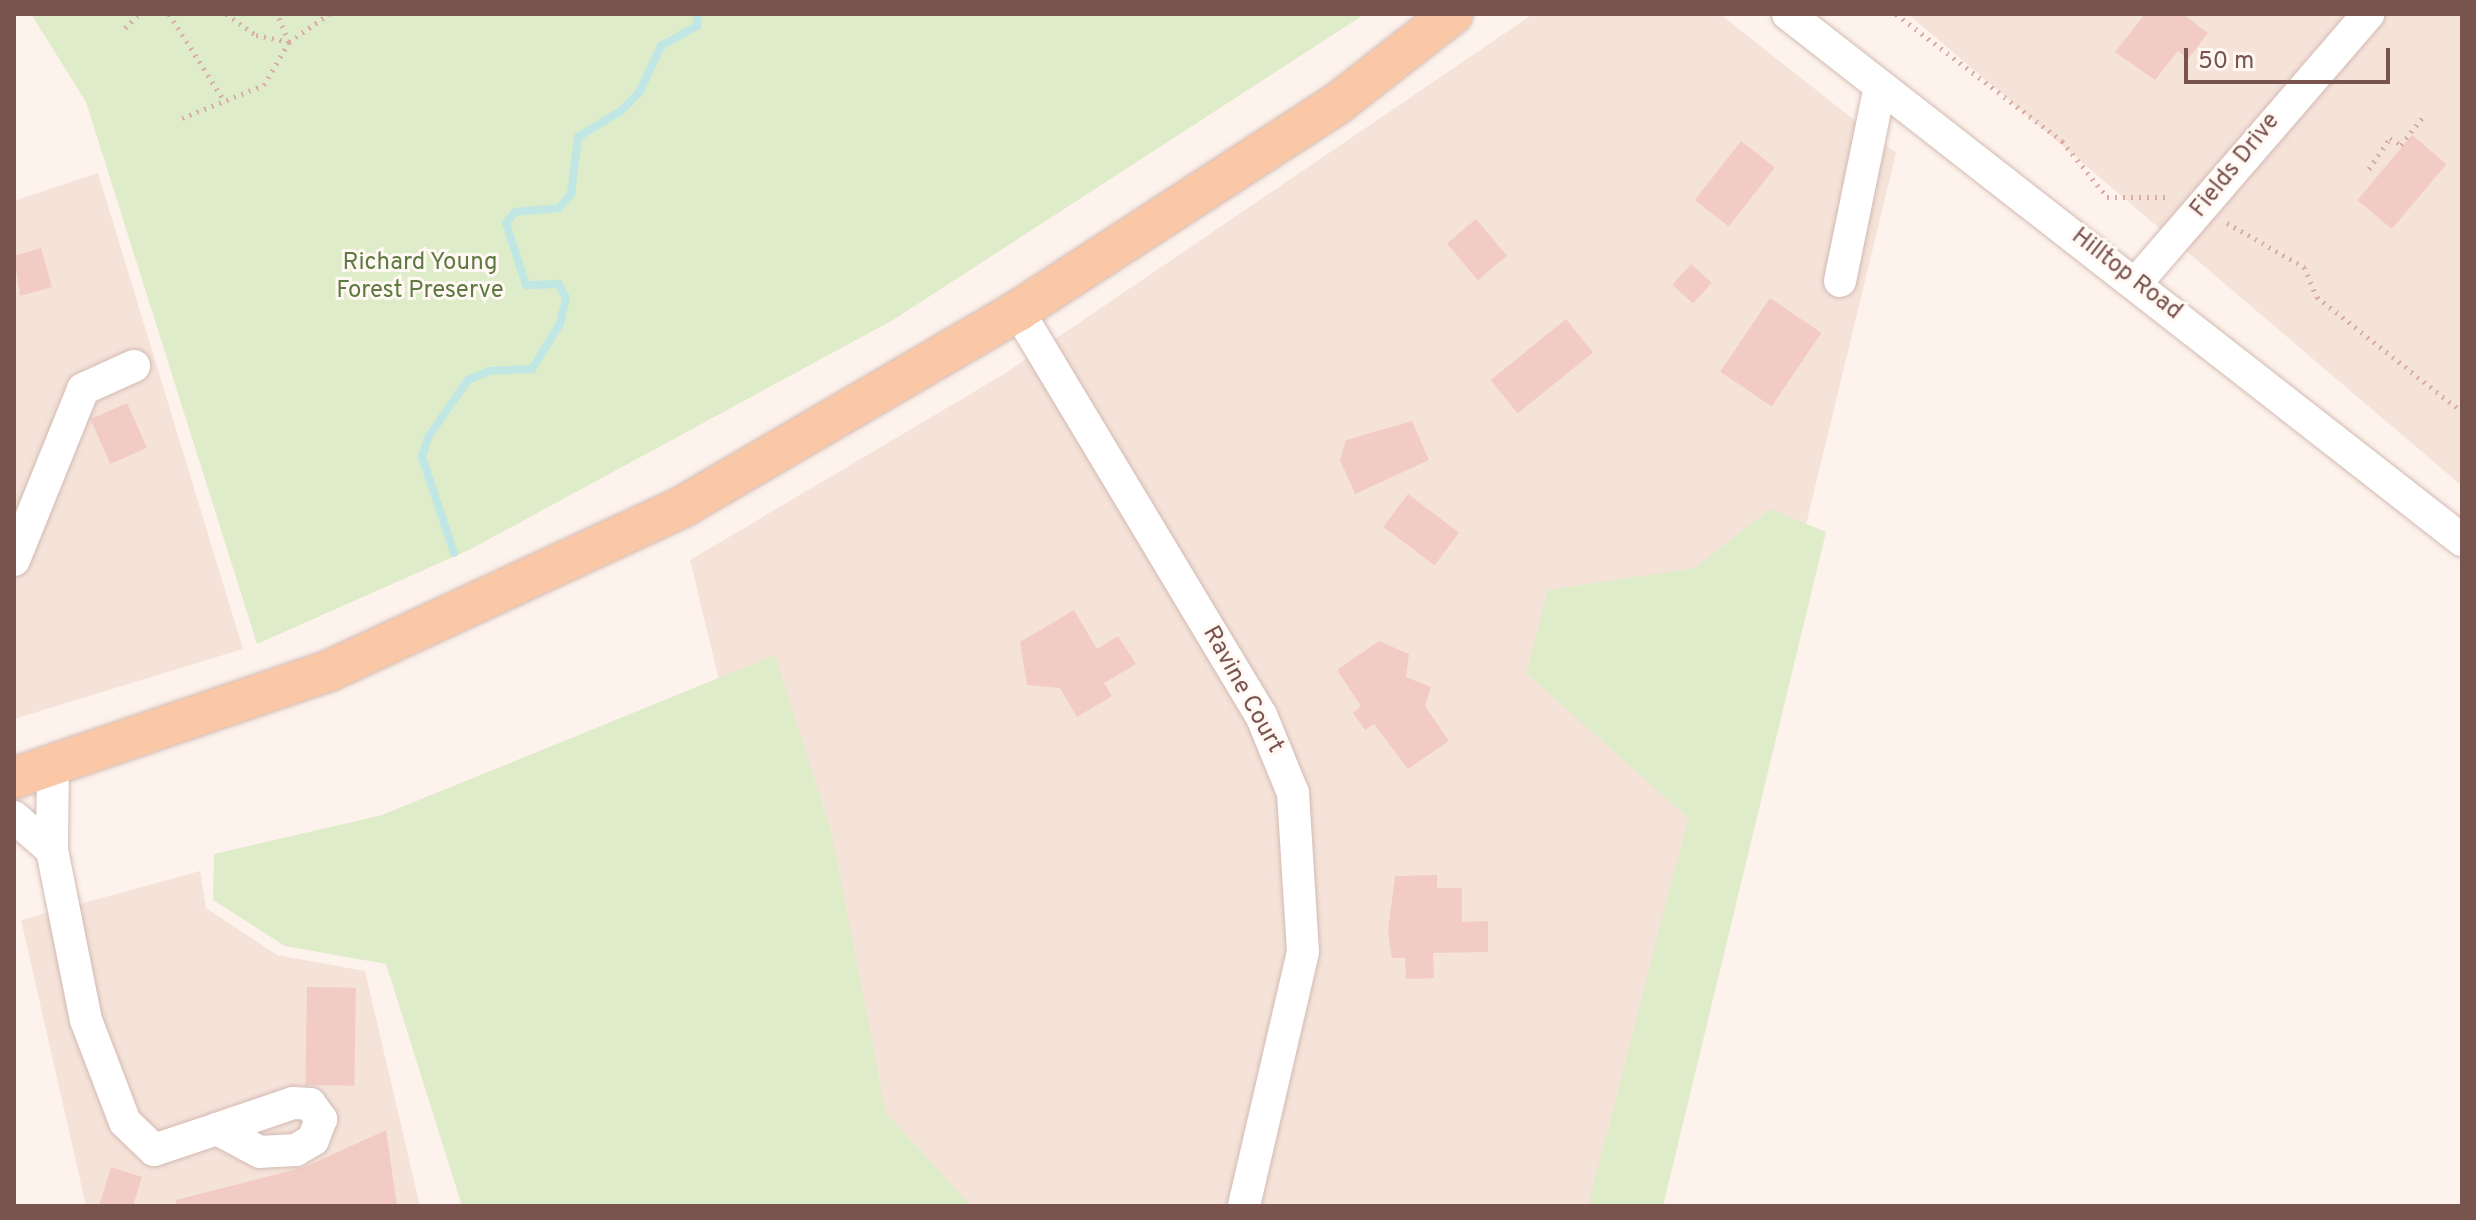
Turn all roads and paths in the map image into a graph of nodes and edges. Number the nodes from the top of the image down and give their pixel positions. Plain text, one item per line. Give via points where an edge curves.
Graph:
1 (139, 14) edge
2 (169, 14) edge
3 (226, 14) edge
4 (277, 14) edge
5 (329, 14) edge
6 (1452, 14) edge
7 (1788, 14) edge
8 (2368, 14) edge
9 (125, 28) dead end
10 (289, 42) junction
11 (1880, 86) junction
12 (225, 102) junction
13 (2425, 114) dead end
14 (182, 118) dead end
15 (2369, 169) dead end
16 (1840, 281) dead end
17 (2137, 282) junction
18 (1018, 311) junction
19 (134, 366) dead end
20 (2462, 540) edge
21 (14, 560) edge
22 (53, 763) junction
23 (14, 778) edge
24 (14, 817) edge
25 (52, 850) junction
26 (217, 1129) dead end
27 (1244, 1206) edge

1 - 9 path
2 - 12 path
3 - 10 path via 256,35
4 - 10 path
5 - 10 path
6 - 18 main road via 1337,104
7 - 11 street, Hilltop Road
8 - 17 street, Fields Drive
10 - 12 path via 264,85
11 - 16 street
11 - 17 street, Hilltop Road
12 - 14 path
13 - 15 path via 2401,145 2390,138
17 - 20 street, Hilltop Road
18 - 22 main road via 684,506 331,670
18 - 27 street, Ravine Court via 1261,715 1293,793 1303,952
19 - 21 street via 83,389
22 - 23 main road
22 - 25 street
24 - 25 street
25 - 26 street via 86,1020 125,1122 154,1150

